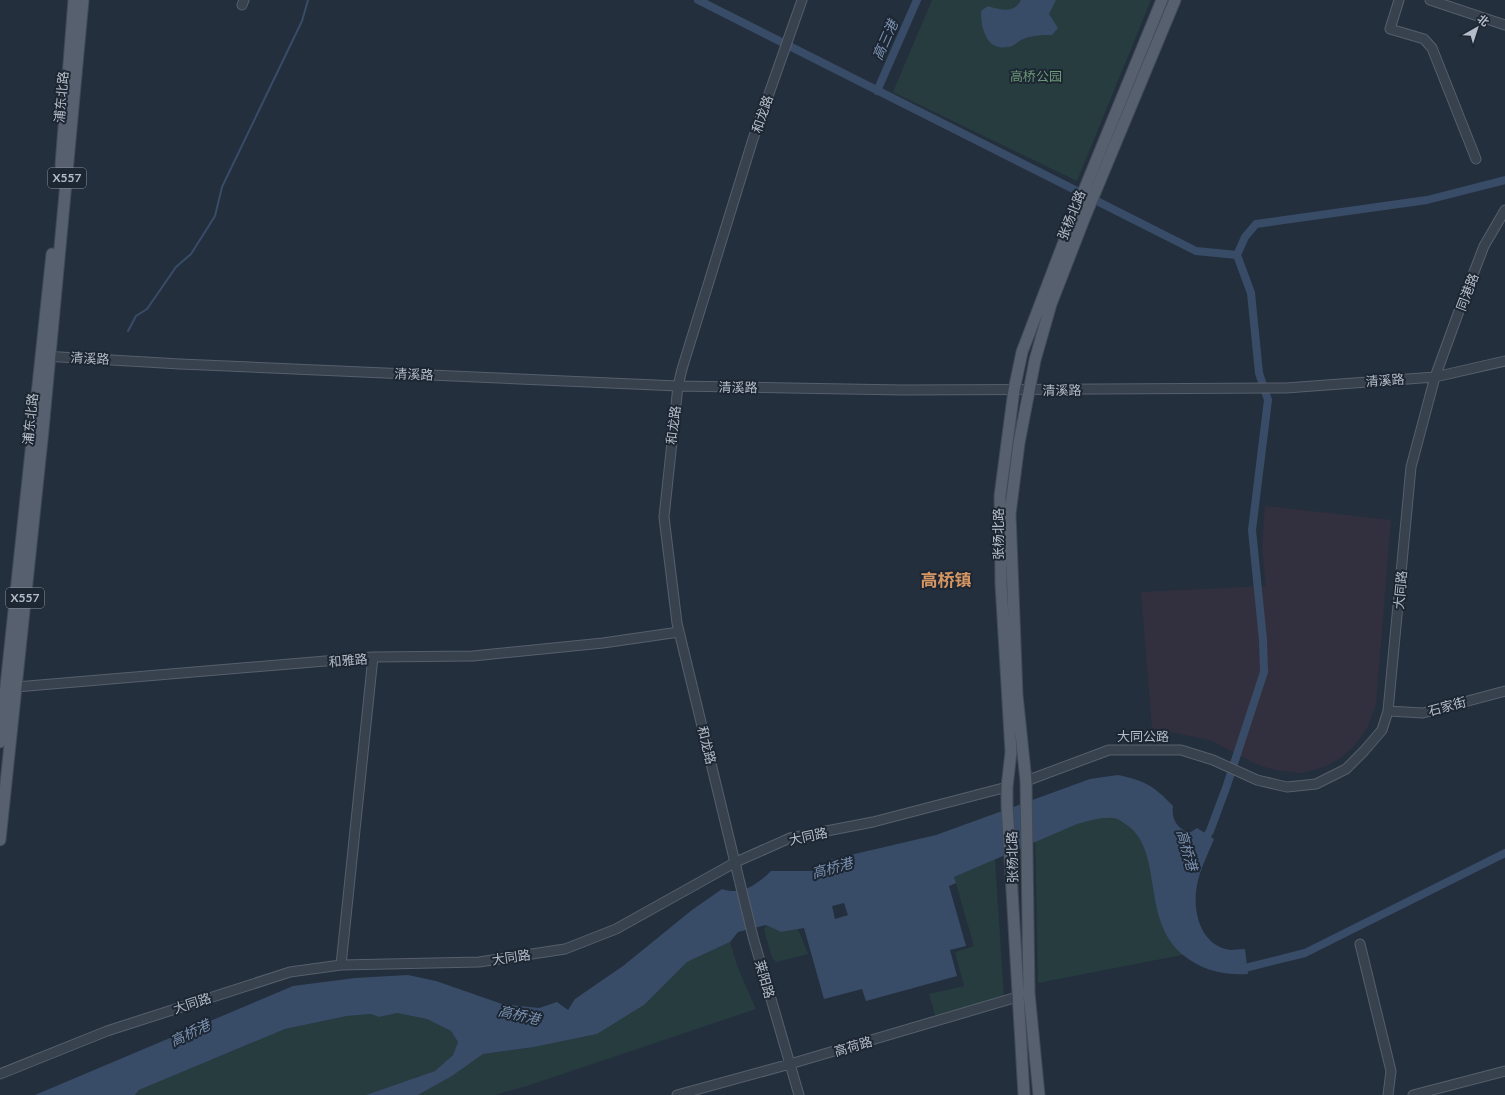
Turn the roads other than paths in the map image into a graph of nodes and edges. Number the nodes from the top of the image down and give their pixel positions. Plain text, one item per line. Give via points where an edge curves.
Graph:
1 (74, 0) edge
2 (83, 0) edge
3 (802, 0) edge
4 (1162, 0) edge
5 (1175, 0) edge
6 (1399, 0) edge
7 (1430, 0) edge
8 (1505, 24) edge
9 (1476, 159) dead end
10 (1505, 210) edge
11 (45, 356) junction
12 (1505, 361) edge
13 (1435, 377) junction
14 (678, 386) junction
15 (1014, 390) junction
16 (1030, 390) junction
17 (679, 632) junction
18 (373, 657) junction
19 (16, 687) junction
20 (1505, 691) edge
21 (1388, 711) junction
22 (0, 742) edge
23 (1257, 780) joint
24 (1026, 781) junction
25 (1007, 787) junction
26 (0, 840) edge
27 (736, 862) junction
28 (1360, 944) dead end
29 (341, 966) junction
30 (1029, 992) junction
31 (1017, 998) junction
32 (790, 1064) junction
33 (1505, 1071) edge
34 (0, 1074) edge
35 (677, 1095) edge
36 (799, 1095) edge
37 (1024, 1095) edge
38 (1039, 1095) edge
39 (1388, 1095) edge
40 (1413, 1095) edge

1 - 11 main road, 浦东北路 / X557
2 - 11 main road, 浦东北路 / X557
3 - 14 street, 和龙路 via 751,146
4 - 15 main road, 张杨北路 via 1080,199 1022,352
5 - 16 main road, 张杨北路 via 1052,304 1035,360
6 - 9 street via 1390,29 1424,39 1432,48
7 - 8 street
10 - 13 street, 同港路 via 1484,246
11 - 14 street, 清溪路
11 - 19 main road, 浦东北路 / X557
11 - 22 main road, 浦东北路 / X557
12 - 13 street
13 - 16 street, 清溪路 via 1286,388
13 - 21 street, 大同路 via 1411,467
14 - 15 street, 清溪路
14 - 17 street, 和龙路 via 664,517
15 - 16 street, 清溪路
15 - 25 main road, 张杨北路 via 1000,496 1001,584 1011,752
16 - 24 main road, 张杨北路 via 1019,443 1010,514 1017,695
17 - 18 street, 和雅路 via 473,656
17 - 27 street, 和龙路
18 - 19 street, 和雅路
18 - 29 street
19 - 26 main road, 浦东北路 / X557
20 - 21 street, 石家街 via 1423,713
21 - 23 street, 大同路 via 1382,730 1346,769 1316,784 1287,787
23 - 24 street, 大同公路 via 1213,760 1181,750 1109,750
24 - 25 main road, 大同公路
24 - 30 main road, 张杨北路
25 - 27 street, 大同路 via 873,822 790,838
25 - 31 main road, 张杨北路
27 - 29 street, 大同路 via 616,930 565,950 479,962
27 - 32 street, 莱阳路 via 753,937
28 - 39 street via 1391,1071
29 - 34 street, 大同路 via 290,972 107,1031
30 - 31 street, 高荷路
30 - 38 main road, 张杨北路
31 - 32 street, 高荷路
31 - 37 main road, 张杨北路
32 - 35 street, 高荷路
32 - 36 street, 莱阳路
33 - 40 street

